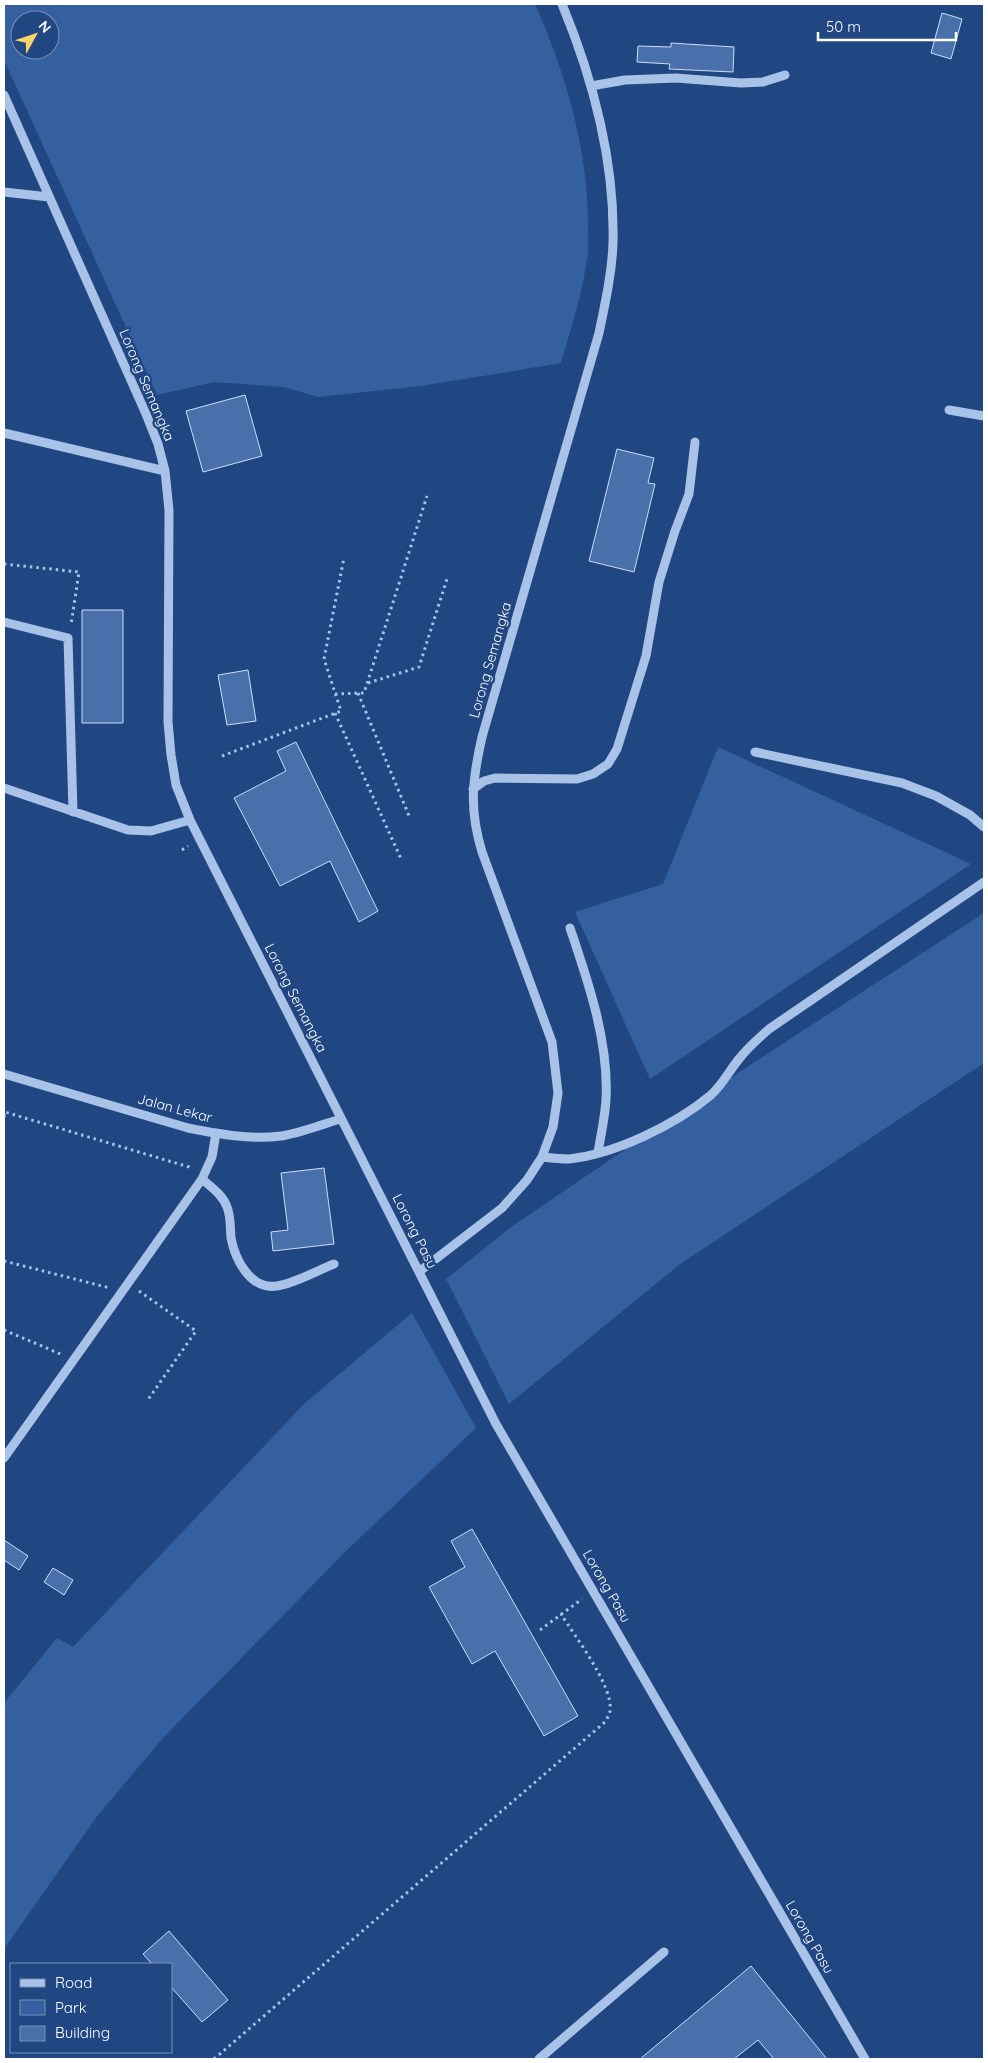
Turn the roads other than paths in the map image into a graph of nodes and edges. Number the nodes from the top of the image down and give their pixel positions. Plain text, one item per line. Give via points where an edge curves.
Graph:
1 (562, 4) edge
2 (784, 75) dead end
3 (591, 86) junction
4 (4, 95) edge
5 (4, 192) edge
6 (49, 197) junction
7 (949, 410) dead end
8 (984, 416) edge
9 (4, 433) edge
10 (695, 442) dead end
11 (164, 471) junction
12 (4, 622) edge
13 (756, 752) dead end
14 (4, 788) edge
15 (473, 789) junction
16 (73, 812) junction
17 (190, 820) junction
18 (984, 827) edge
19 (984, 882) edge
20 (570, 928) dead end
21 (4, 1074) edge
22 (341, 1119) junction
23 (216, 1133) junction
24 (598, 1152) junction
25 (542, 1157) junction
26 (202, 1179) junction
27 (334, 1264) dead end
28 (420, 1271) junction
29 (4, 1458) edge
30 (664, 1952) dead end
31 (539, 2059) edge
32 (865, 2059) edge

1 - 3 street, Lorong Semangka
2 - 3 street via 763,82 676,78 625,80
3 - 15 street, Lorong Semangka via 612,192 613,244 605,304 482,737
4 - 6 street, Lorong Semangka
5 - 6 street
6 - 11 street, Lorong Semangka via 146,414
7 - 8 street
9 - 11 street
10 - 15 street via 689,494 659,582 646,656 617,749 608,764 594,774 577,779 495,778
11 - 17 street, Lorong Semangka via 169,510 168,722 176,785
12 - 16 street via 68,638
13 - 18 street via 902,783 936,796
14 - 16 street
15 - 25 street, Lorong Semangka via 474,826 482,852 552,1042 558,1093 553,1127
16 - 17 street via 140,832
17 - 22 street, Lorong Semangka
19 - 24 street via 769,1029 739,1058 726,1080 687,1112 628,1143
20 - 24 street via 588,981 604,1061 606,1099
21 - 23 street, Jalan Lekar via 188,1128
22 - 23 street, Jalan Lekar via 281,1136
22 - 28 street, Lorong Pasu
23 - 26 street via 212,1157
24 - 25 street via 568,1159
25 - 28 street, Lorong Semangka via 502,1208
26 - 27 street via 219,1193 228,1208 238,1260 251,1279 276,1286
26 - 29 street
28 - 32 street, Lorong Pasu via 496,1424
30 - 31 street

